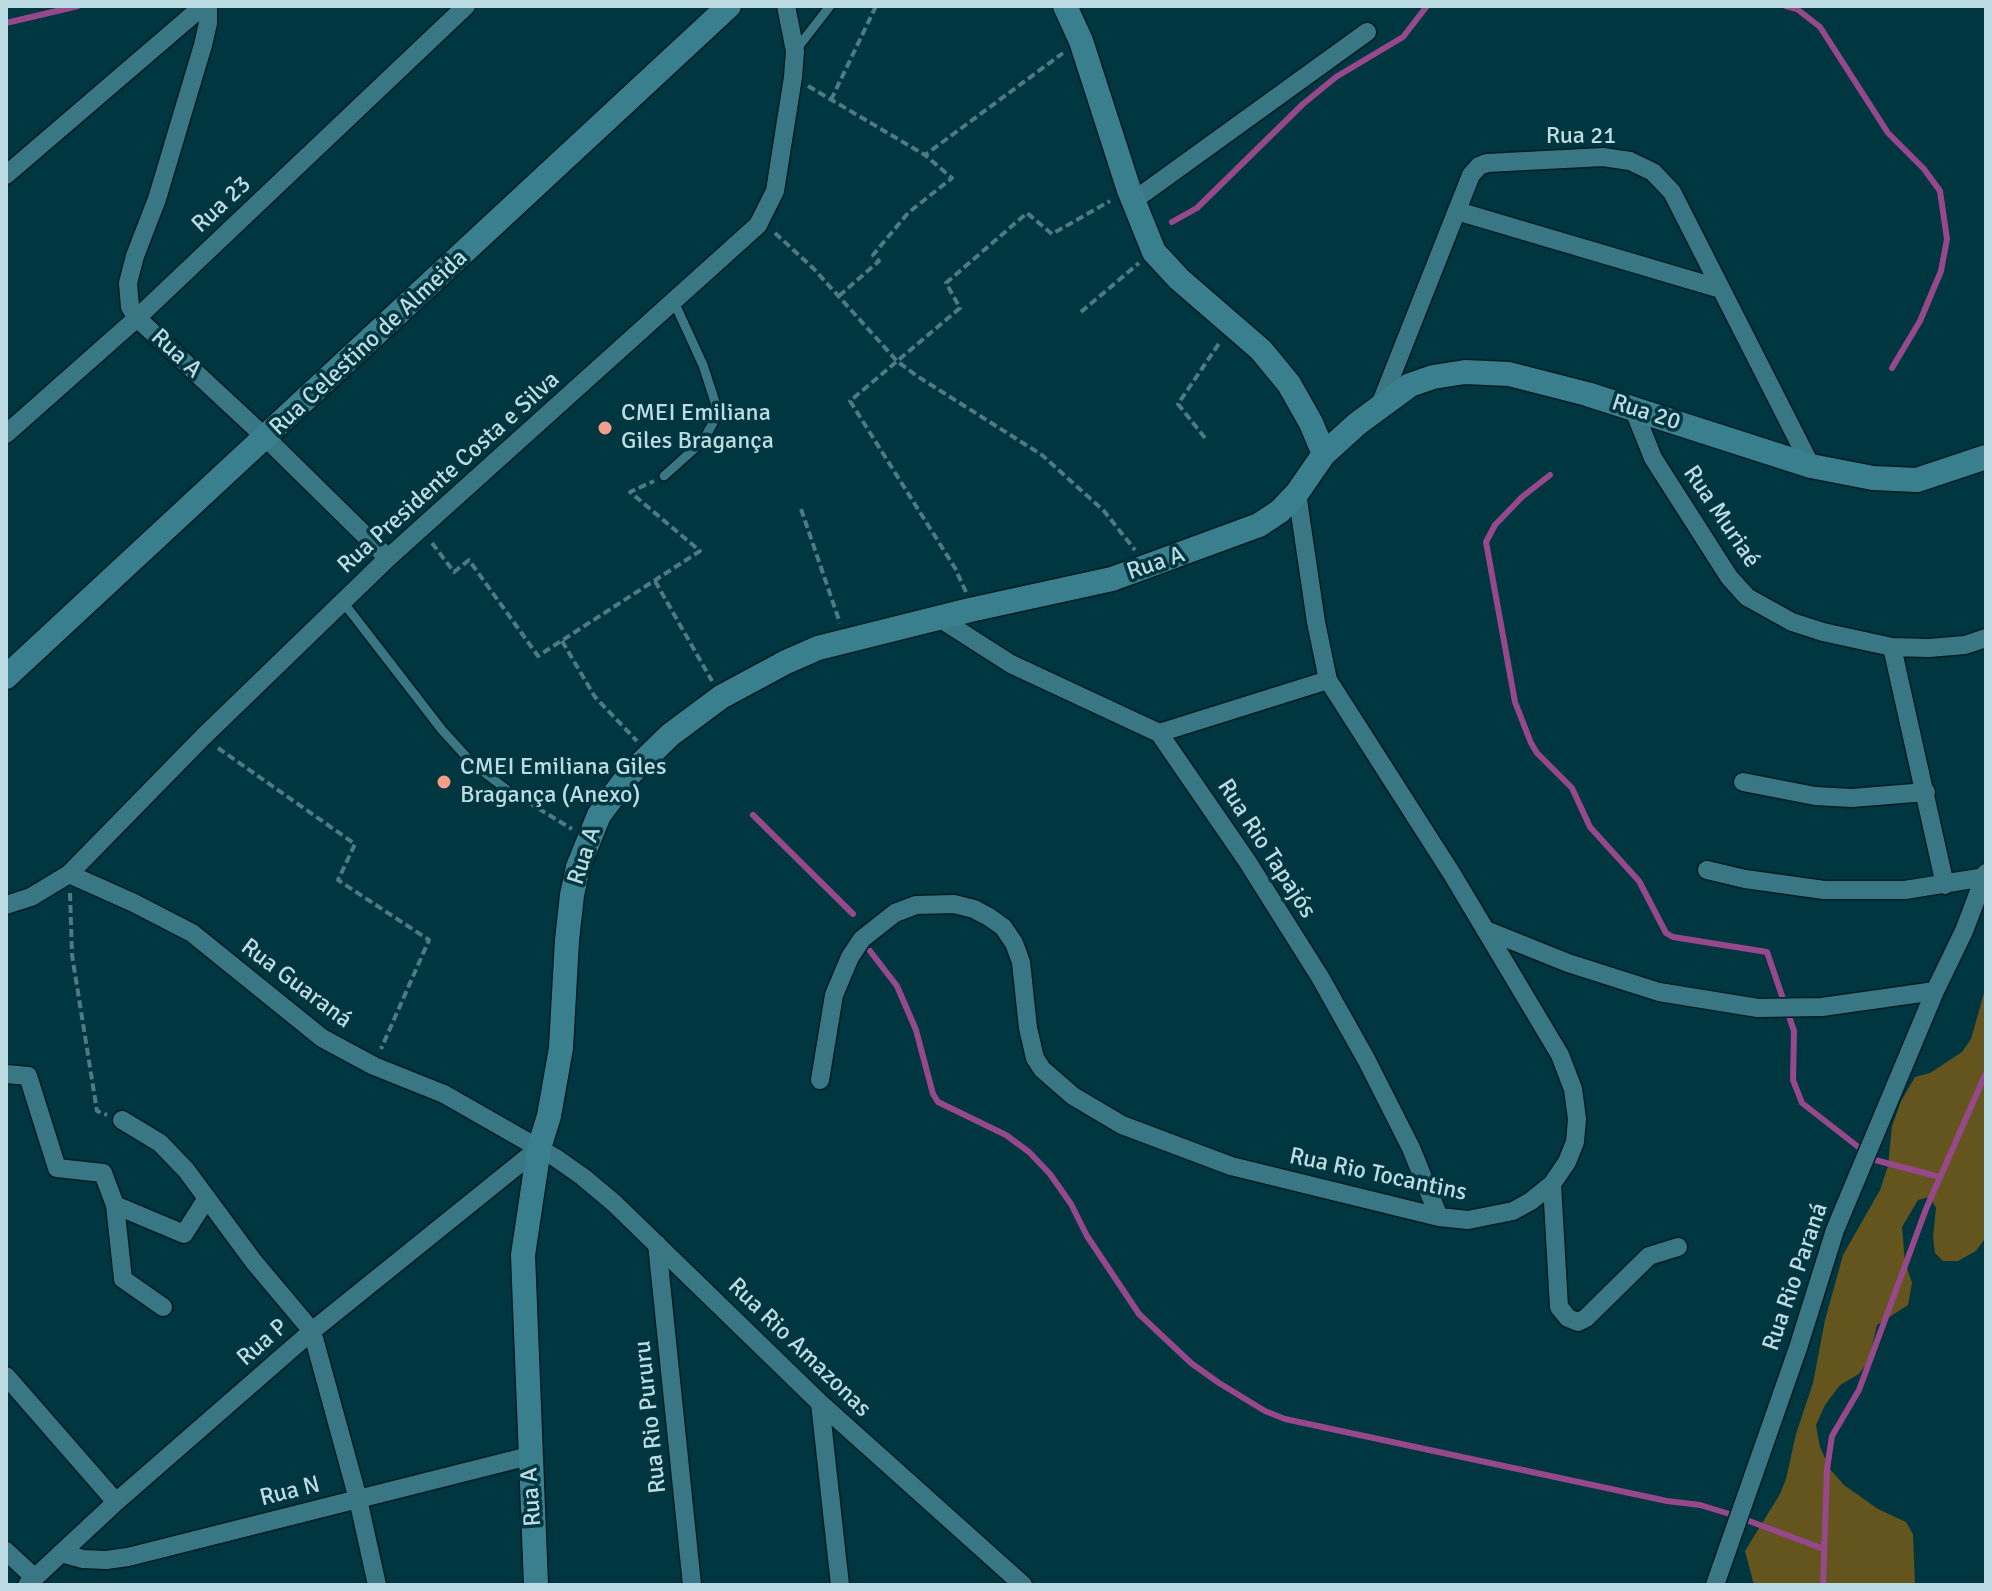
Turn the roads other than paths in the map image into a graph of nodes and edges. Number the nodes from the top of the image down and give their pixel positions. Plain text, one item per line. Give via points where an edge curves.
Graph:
1 (205, 6) edge
2 (466, 6) edge
3 (729, 6) edge
4 (786, 6) edge
5 (830, 6) edge
6 (1071, 9) edge
7 (1367, 32) dead end
8 (795, 51) junction
9 (6, 175) edge
10 (1131, 195) junction
11 (1457, 211) junction
12 (1721, 289) junction
13 (674, 302) junction
14 (137, 318) junction
15 (1380, 405) junction
16 (1633, 408) junction
17 (6, 434) edge
18 (266, 438) junction
19 (1324, 454) junction
20 (1986, 457) edge
21 (1811, 466) junction
22 (664, 476) road end
23 (1297, 493) junction
24 (388, 558) junction
25 (343, 602) junction
26 (939, 618) junction
27 (1986, 638) edge
28 (1892, 647) junction
29 (6, 677) edge
30 (1328, 680) junction
31 (1159, 733) junction
32 (1743, 782) dead end
33 (506, 789) road end
34 (1926, 792) junction
35 (1707, 870) dead end
36 (69, 874) junction
37 (1985, 875) edge
38 (1945, 885) junction
39 (6, 905) edge
40 (1486, 930) junction
41 (1935, 991) junction
42 (6, 1074) edge
43 (820, 1080) dead end
44 (122, 1120) road end
45 (539, 1148) junction
46 (1552, 1184) junction
47 (207, 1198) junction
48 (115, 1205) junction
49 (1439, 1217) junction
50 (657, 1244) junction
51 (1678, 1247) dead end
52 (163, 1307) dead end
53 (312, 1331) junction
54 (6, 1376) edge
55 (820, 1403) junction
56 (529, 1456) junction
57 (358, 1499) junction
58 (116, 1502) junction
59 (6, 1551) edge
60 (61, 1553) junction
61 (31, 1581) edge
62 (1718, 1582) edge
63 (377, 1585) edge
64 (536, 1585) edge
65 (692, 1585) edge
66 (840, 1585) edge
67 (1023, 1585) edge

1 - 9 street
1 - 14 street via 203,45 128,283 130,307
2 - 14 street, Rua 23
3 - 18 street, Rua Celestino de Almeida
4 - 8 street, Rua Presidente Costa e Silva
5 - 8 lane
6 - 10 street
7 - 10 street
8 - 13 street, Rua Presidente Costa e Silva via 775,191 761,221
10 - 19 street via 1154,252 1261,350 1289,384
11 - 12 street
11 - 12 street, Rua 21 via 1471,175 1487,163 1603,157 1630,161 1653,172 1672,192
11 - 15 street, Rua 21
12 - 21 street, Rua 21
13 - 22 lane via 717,408 703,441
13 - 24 street, Rua Presidente Costa e Silva
14 - 17 street, Rua 23
14 - 18 street, Rua A
15 - 16 street, Rua 20 via 1410,385 1465,372 1509,374
15 - 19 street, Rua 20
16 - 21 street, Rua 20
16 - 28 street, Rua Muriaé via 1653,458 1747,597 1792,622
18 - 24 street, Rua A
18 - 29 street, Rua Celestino de Almeida
19 - 23 street, Rua A
20 - 21 street, Rua 20 via 1917,480
23 - 26 street, Rua A via 1259,525 1147,567
23 - 30 street, Rua Rio Tocantins
24 - 25 street, Rua Presidente Costa e Silva
25 - 33 lane via 442,730
25 - 36 street, Rua Presidente Costa e Silva
26 - 31 street via 1011,664
26 - 45 street, Rua A via 818,648 721,697 649,753 612,795 588,838 572,895 561,1048
27 - 28 street, Rua Muriaé via 1965,645
28 - 34 street
30 - 31 street
30 - 40 street, Rua Rio Tocantins
31 - 49 street, Rua Rio Tapajós via 1320,977 1411,1148
32 - 34 street via 1815,796
34 - 38 street
35 - 38 street via 1824,890
36 - 39 street, Rua Presidente Costa e Silva
36 - 45 street, Rua Guaraná via 192,933 322,1038 444,1094
37 - 38 street
37 - 41 street, Rua Rio Paraná
40 - 41 street via 1659,992 1758,1008 1822,1007
40 - 46 street, Rua Rio Tocantins via 1560,1055 1573,1089 1575,1142
41 - 62 street, Rua Rio Paraná via 1835,1230
42 - 48 street via 28,1076 57,1168 103,1173
43 - 49 street, Rua Rio Tocantins via 834,995 862,939 905,909 954,904 989,917 1014,943 1035,1058 1073,1096 1122,1125 1231,1166
44 - 47 street via 160,1143
45 - 50 street, Rua Rio Amazonas via 583,1177
45 - 53 street, Rua P
45 - 56 street, Rua A via 523,1255
46 - 49 street, Rua Rio Tocantins via 1513,1211 1468,1220
46 - 51 street via 1559,1307 1568,1318 1586,1318 1649,1256
47 - 48 street via 184,1234
47 - 53 street
48 - 52 street via 123,1279
50 - 55 street, Rua Rio Amazonas
50 - 65 street, Rua Rio Pururu
53 - 57 street
53 - 58 street, Rua P
54 - 58 street
55 - 66 street
55 - 67 street, Rua Rio Amazonas
56 - 57 street, Rua N
56 - 64 street, Rua A
57 - 60 street, Rua N via 128,1557 83,1559
57 - 63 street
58 - 60 street, Rua P
59 - 61 street
60 - 61 street, Rua P

